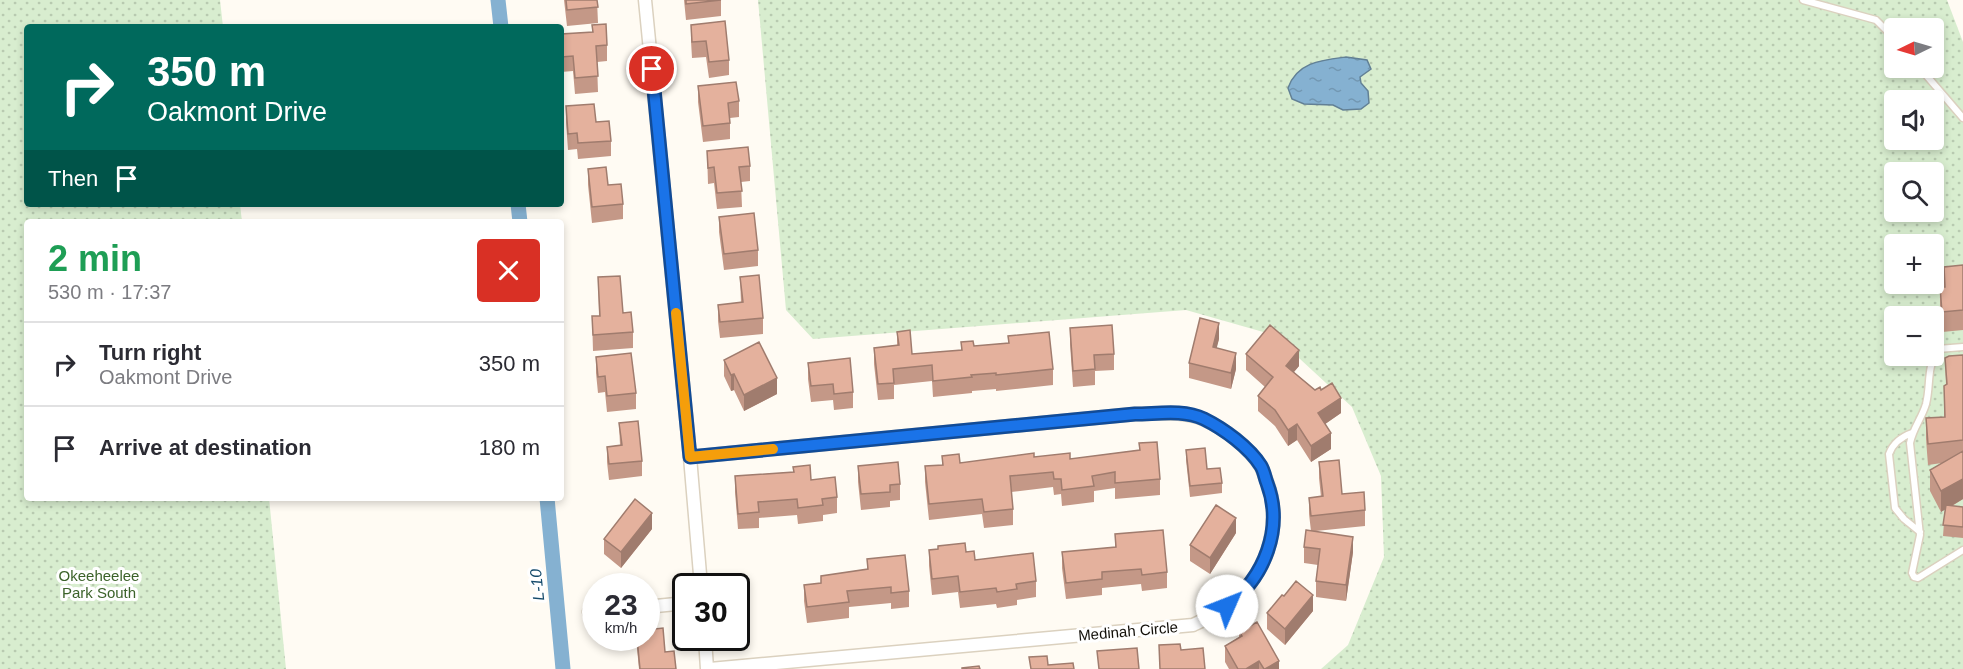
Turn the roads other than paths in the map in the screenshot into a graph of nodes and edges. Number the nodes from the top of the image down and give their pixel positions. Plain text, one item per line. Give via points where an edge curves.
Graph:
1 (645, 0) edge
2 (1803, 0) edge
3 (1884, 28) edge
4 (1929, 78) edge
5 (1963, 118) edge
6 (1963, 347) edge
7 (1912, 433) junction
8 (690, 457) junction
9 (1920, 532) junction
10 (1963, 550) edge
11 (700, 573) edge
12 (706, 651) edge
13 (708, 669) edge

1 - 8 street
2 - 3 lane via 1876,20
4 - 5 lane
6 - 7 lane via 1938,349 1933,357 1927,401
7 - 9 lane
7 - 9 lane via 1897,441 1889,454 1895,508
8 - 11 street
8 - 13 street, Medinah Circle via 1177,413 1202,418 1243,446 1261,466 1274,508 1274,532 1255,577 1239,597 1215,615 1192,625
9 - 10 lane via 1914,577
12 - 13 street

